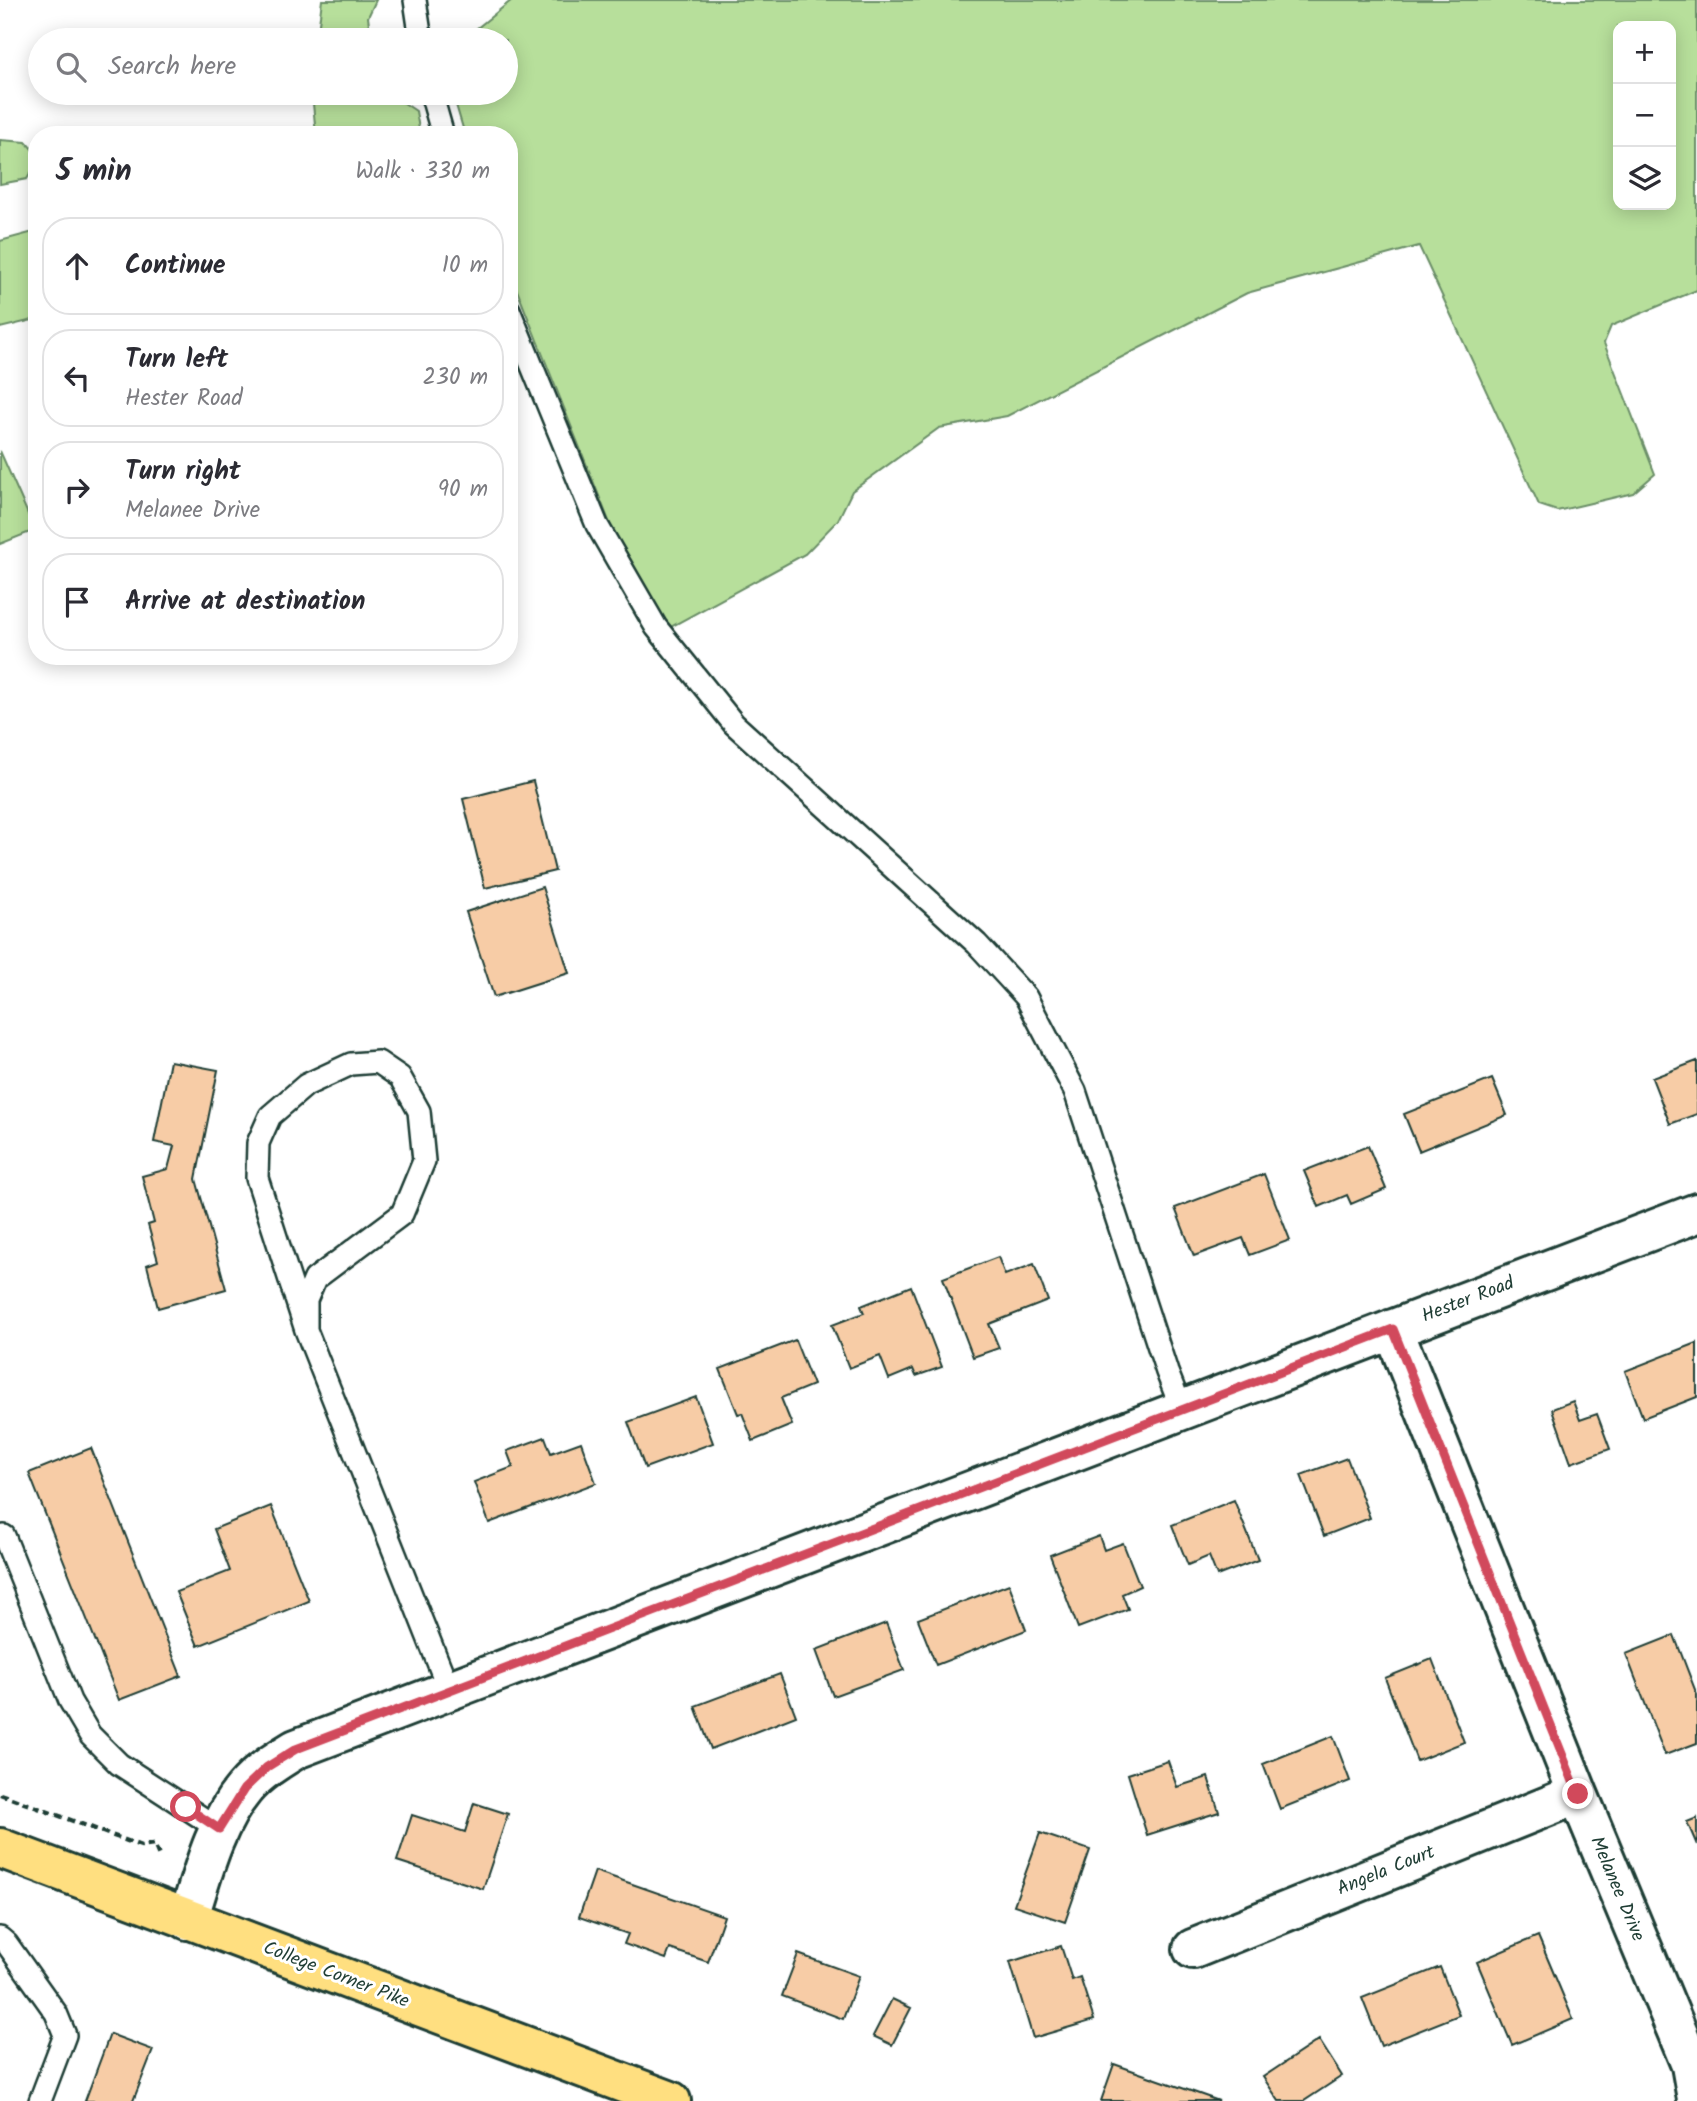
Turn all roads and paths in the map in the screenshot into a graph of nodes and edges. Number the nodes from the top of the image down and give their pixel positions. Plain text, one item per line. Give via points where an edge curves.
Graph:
1 (415, 0) edge
2 (419, 28) edge
3 (434, 105) edge
4 (440, 126) edge
5 (518, 332) edge
6 (1697, 1213) edge
7 (1393, 1329) junction
8 (306, 1330) junction
9 (1182, 1410) junction
10 (4, 1536) dead end
11 (449, 1690) junction
12 (0, 1794) edge
13 (1578, 1794) junction
14 (219, 1829) junction
15 (0, 1848) edge
16 (159, 1856) dead end
17 (188, 1920) junction
18 (0, 1938) edge
19 (1194, 1949) dead end
20 (1697, 2099) edge
21 (40, 2101) edge
22 (671, 2101) edge

1 - 2 lane
3 - 4 lane
5 - 9 lane via 597,524 656,627 734,724 977,944 1026,997 1076,1091
6 - 7 street, Hester Road
7 - 9 street, Hester Road
7 - 13 street, Melanee Drive
8 - 8 lane via 306,1300 314,1279 402,1214 425,1161 418,1111 400,1077 378,1062 351,1064 306,1085 270,1116 258,1143 257,1178
8 - 11 lane
9 - 11 street, Hester Road
10 - 14 lane via 70,1701 90,1735 119,1764
11 - 14 street, Hester Road via 296,1749 244,1789
12 - 16 path via 141,1846 154,1844
13 - 19 street, Angela Court
13 - 20 street, Melanee Drive via 1691,2065
14 - 17 street, Hester Road
15 - 17 highway, College Corner Pike
17 - 22 highway, College Corner Pike
18 - 21 lane via 56,2013 65,2035

